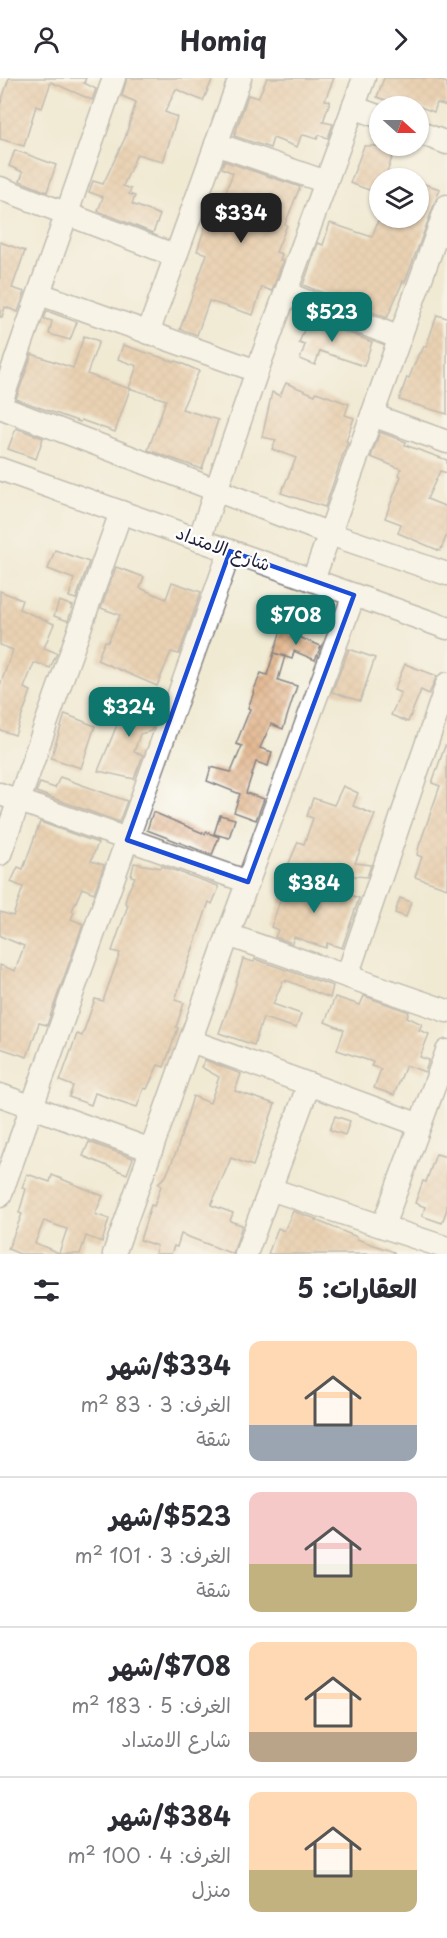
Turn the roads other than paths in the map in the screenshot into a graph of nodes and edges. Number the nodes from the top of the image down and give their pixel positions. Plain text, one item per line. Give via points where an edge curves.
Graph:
1 (114, 78) edge
2 (240, 78) edge
3 (364, 78) edge
4 (353, 107) junction
5 (369, 113) edge
6 (429, 136) edge
7 (447, 143) edge
8 (216, 144) junction
9 (326, 182) junction
10 (0, 188) edge
11 (67, 214) junction
12 (445, 220) edge
13 (176, 256) junction
14 (285, 293) junction
15 (40, 294) junction
16 (148, 333) junction
17 (400, 338) junction
18 (257, 371) junction
19 (0, 406) edge
20 (372, 415) junction
21 (447, 442) edge
22 (1, 472) edge
23 (215, 490) junction
24 (121, 513) junction
25 (330, 534) junction
26 (199, 540) junction
27 (230, 551) junction
28 (447, 574) edge
29 (313, 580) junction
30 (354, 595) junction
31 (447, 628) edge
32 (447, 684) edge
33 (9, 797) edge
34 (127, 840) junction
35 (0, 854) edge
36 (248, 882) junction
37 (228, 935) junction
38 (347, 976) junction
39 (447, 1011) edge
40 (191, 1041) junction
41 (447, 1051) edge
42 (309, 1084) junction
43 (0, 1095) edge
44 (32, 1106) junction
45 (420, 1125) junction
46 (151, 1150) junction
47 (270, 1189) junction
48 (0, 1196) edge
49 (383, 1226) junction
50 (447, 1248) edge
51 (114, 1254) edge
52 (246, 1254) edge

1 - 11 street
2 - 8 street
3 - 4 street
4 - 5 street
4 - 9 street
6 - 7 street
8 - 9 street
8 - 13 street
9 - 14 street
10 - 11 street
11 - 13 street
11 - 15 street
12 - 17 street
13 - 16 street
14 - 17 street
14 - 18 street
15 - 16 street
15 - 19 street
16 - 18 street
17 - 20 street
18 - 23 street
19 - 23 street
20 - 21 street
20 - 25 street
22 - 24 street, شارع الامتداد
23 - 25 street
23 - 26 street
24 - 26 street, شارع الامتداد
24 - 33 street
25 - 28 street
25 - 29 street
26 - 27 street, شارع الامتداد
27 - 29 street, شارع الامتداد
27 - 34 street
29 - 30 street, شارع الامتداد
30 - 31 street, شارع الامتداد
30 - 36 street
32 - 38 street
33 - 34 street
33 - 35 street
34 - 36 street
34 - 44 street
36 - 37 street
37 - 38 street
37 - 40 street
38 - 39 street
40 - 42 street
40 - 46 street
41 - 45 street
42 - 45 street
42 - 47 street
43 - 44 street
44 - 46 street
44 - 48 street
45 - 49 street
46 - 51 street
47 - 49 street
47 - 52 street
49 - 50 street

